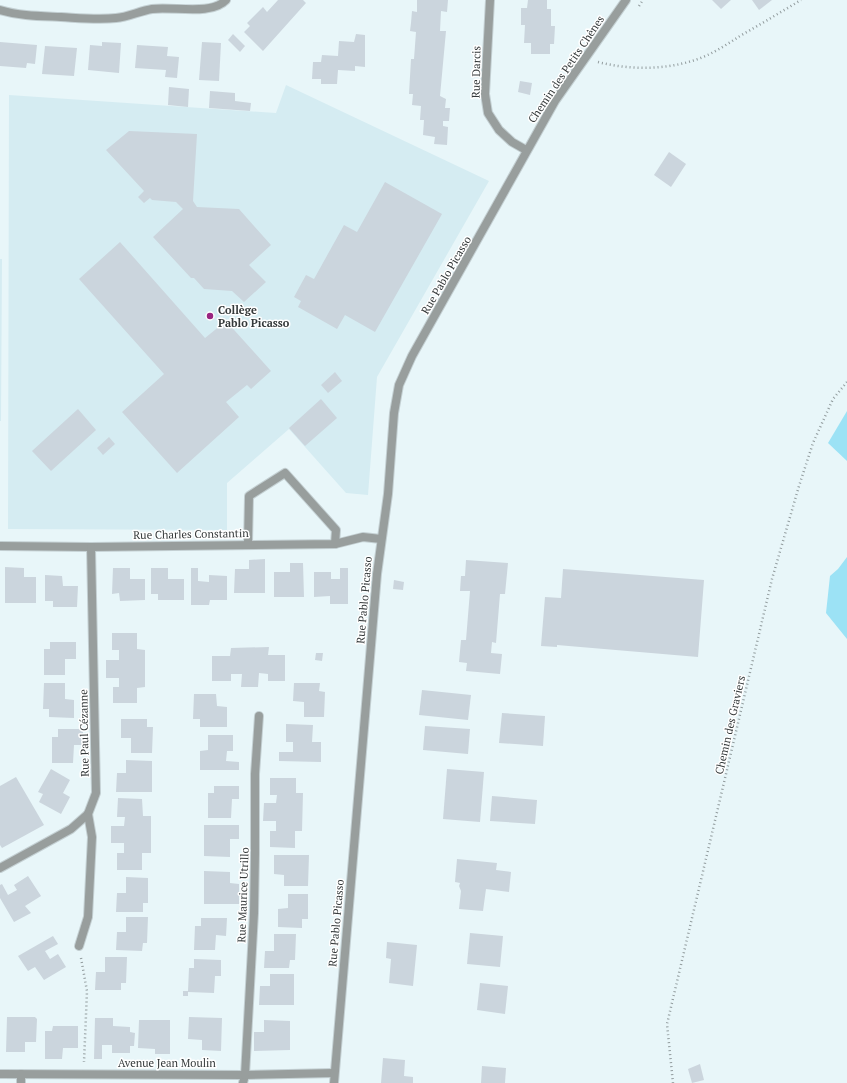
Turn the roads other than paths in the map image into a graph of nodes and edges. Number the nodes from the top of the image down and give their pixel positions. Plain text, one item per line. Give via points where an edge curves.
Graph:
1 (226, 0) edge
2 (490, 0) edge
3 (626, 0) edge
4 (0, 10) edge
5 (526, 150) junction
6 (381, 539) junction
7 (248, 544) junction
8 (334, 544) junction
9 (0, 546) edge
10 (91, 547) junction
11 (259, 716) dead end
12 (88, 814) junction
13 (0, 868) edge
14 (79, 946) road end
15 (334, 1073) junction
16 (0, 1074) edge
17 (21, 1074) junction
18 (244, 1079) edge
19 (21, 1083) edge
20 (334, 1083) edge

1 - 4 street via 223,4 207,9 152,9 117,18 15,14
2 - 5 street, Rue Darcis via 484,94 488,113 499,130
3 - 5 street, Chemin des Petits Chênes via 555,101
5 - 6 street, Rue Pablo Picasso via 504,195 412,356 399,385
6 - 8 street, Rue Charles Constantin via 363,537
6 - 15 street, Rue Pablo Picasso
7 - 8 street, Rue Charles Constantin
7 - 8 street via 249,496 284,473 336,530
7 - 10 street, Rue Charles Constantin
9 - 10 street, Rue Charles Constantin
10 - 12 street, Rue Paul Cézanne via 96,793
11 - 18 street, Rue Maurice Utrillo via 255,774 254,913
12 - 13 street, Rue Paul Cézanne via 71,829
12 - 14 street via 92,837 88,917
15 - 18 street, Avenue Jean Moulin
15 - 20 street, Rue Pablo Picasso
16 - 17 street, Avenue Jean Moulin
17 - 18 street, Avenue Jean Moulin
17 - 19 street

